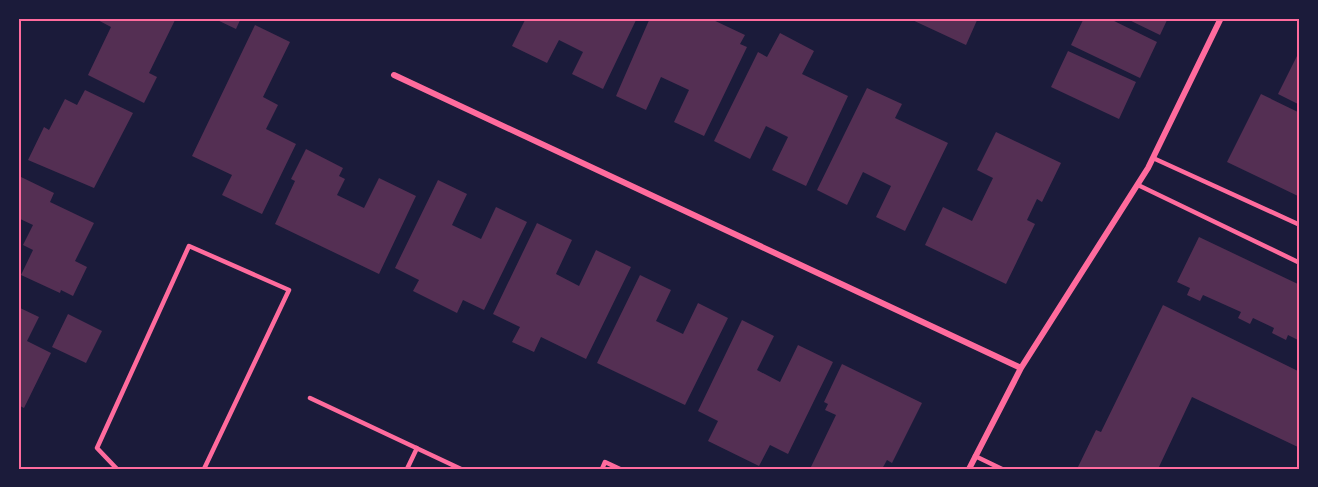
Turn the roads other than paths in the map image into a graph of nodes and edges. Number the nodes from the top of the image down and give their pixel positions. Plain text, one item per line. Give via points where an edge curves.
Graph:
1 (1221, 18) edge
2 (394, 75) dead end
3 (1153, 158) junction
4 (1138, 185) junction
5 (1300, 225) edge
6 (1300, 263) edge
7 (1021, 368) junction
8 (310, 398) dead end
9 (417, 448) junction
10 (975, 456) junction
11 (117, 469) edge
12 (204, 469) edge
13 (407, 469) edge
14 (461, 469) edge
15 (602, 469) edge
16 (620, 469) edge
17 (969, 469) edge
18 (1002, 469) edge

1 - 3 street
2 - 7 street
3 - 4 street
3 - 5 lane
4 - 6 lane
4 - 7 street
7 - 10 street
8 - 9 lane
9 - 13 lane
9 - 14 lane
10 - 17 street
10 - 18 lane
11 - 12 lane via 97,448 189,246 289,290
15 - 16 lane via 605,462

